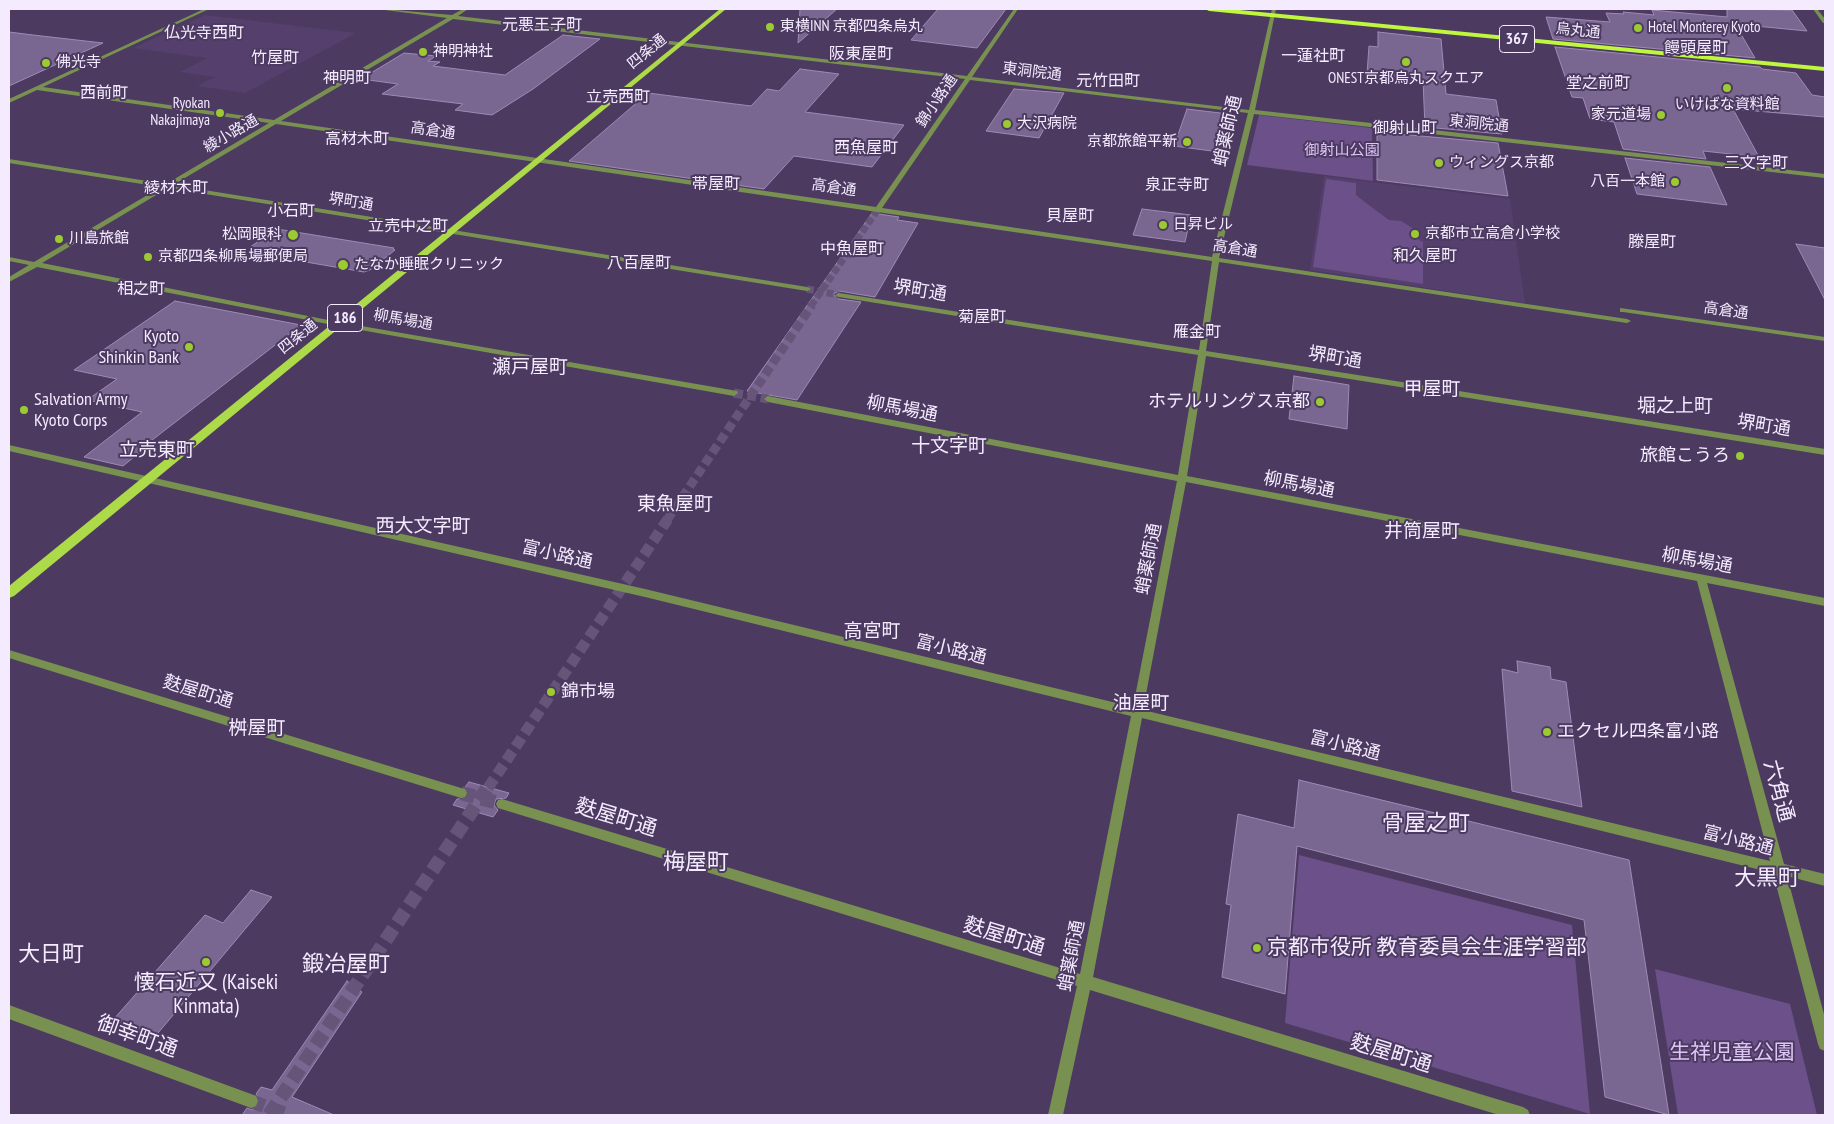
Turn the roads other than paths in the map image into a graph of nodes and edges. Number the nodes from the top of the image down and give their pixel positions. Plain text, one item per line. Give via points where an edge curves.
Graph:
1 (207, 9) edge
2 (385, 9) edge
3 (466, 9) edge
4 (723, 9) edge
5 (1016, 9) edge
6 (1209, 9) edge
7 (1815, 9) edge
8 (1274, 11) edge
9 (1822, 14) edge
10 (452, 17) junction
11 (1825, 22) edge
12 (681, 43) junction
13 (1825, 61) edge
14 (1825, 69) edge
15 (968, 77) junction
16 (36, 88) junction
17 (9, 101) edge
18 (1251, 111) junction
19 (276, 122) junction
20 (537, 160) junction
21 (9, 161) edge
22 (1825, 176) edge
23 (165, 188) junction
24 (878, 209) junction
25 (451, 231) junction
26 (9, 259) edge
27 (1215, 260) junction
28 (36, 264) junction
29 (9, 280) edge
30 (808, 289) tunnel mouth
31 (839, 295) tunnel mouth
32 (1623, 310) dead end
33 (1627, 321) dead end
34 (338, 324) junction
35 (1825, 339) edge
36 (1202, 354) junction
37 (734, 393) tunnel mouth
38 (768, 399) tunnel mouth
39 (9, 448) edge
40 (1825, 452) edge
41 (1182, 480) junction
42 (146, 481) junction
43 (1701, 578) junction
44 (9, 593) edge
45 (1825, 602) edge
46 (9, 654) edge
47 (1137, 713) junction
48 (461, 793) tunnel mouth
49 (502, 804) tunnel mouth
50 (1778, 869) junction
51 (1825, 880) edge
52 (1085, 983) junction
53 (9, 1012) edge
54 (1825, 1044) edge
55 (251, 1101) tunnel mouth
56 (1055, 1115) edge
57 (1523, 1115) edge

1 - 16 street
2 - 10 street, 東洞院通
3 - 10 street, 綾小路通
4 - 12 main road, 四条通 / 186
5 - 15 street, 錦小路通
6 - 8 highway, 烏丸通 / 367
7 - 9 street
8 - 13 highway, 烏丸通 / 367
8 - 14 highway, 烏丸通 / 367
8 - 18 street, 蛸薬師通
9 - 11 street
10 - 12 street, 東洞院通
10 - 19 street, 綾小路通
12 - 15 street, 東洞院通
12 - 20 main road, 四条通 / 186
15 - 18 street, 東洞院通
15 - 24 street, 錦小路通
16 - 17 street
16 - 19 street, 高倉通
18 - 22 street, 東洞院通
18 - 27 street, 蛸薬師通
19 - 20 street, 高倉通
19 - 23 street, 綾小路通
20 - 24 street, 高倉通
20 - 25 main road, 四条通 / 186
21 - 23 street, 堺町通
23 - 25 street, 堺町通
23 - 28 street, 綾小路通
24 - 27 street, 高倉通
25 - 30 street, 堺町通
25 - 34 main road, 四条通 / 186
26 - 28 street, 柳馬場通
27 - 33 street, 高倉通
27 - 36 street, 蛸薬師通
28 - 29 street, 綾小路通
28 - 34 street, 柳馬場通
31 - 36 street, 堺町通
32 - 35 street, 高倉通
34 - 37 street, 柳馬場通
34 - 42 main road, 四条通 / 186
36 - 40 street, 堺町通
36 - 41 street, 蛸薬師通
38 - 41 street, 柳馬場通
39 - 42 street, 富小路通
41 - 43 street, 柳馬場通
41 - 47 street, 蛸薬師通
42 - 44 main road, 四条通 / 186
42 - 47 street, 富小路通 via 630,590
43 - 45 street, 柳馬場通
43 - 50 street, 六角通
46 - 48 street, 麩屋町通
47 - 50 street, 富小路通
47 - 52 street, 蛸薬師通
49 - 52 street, 麩屋町通
50 - 51 street, 富小路通
50 - 54 street, 六角通
52 - 56 street, 蛸薬師通
52 - 57 street, 麩屋町通
53 - 55 street, 御幸町通

